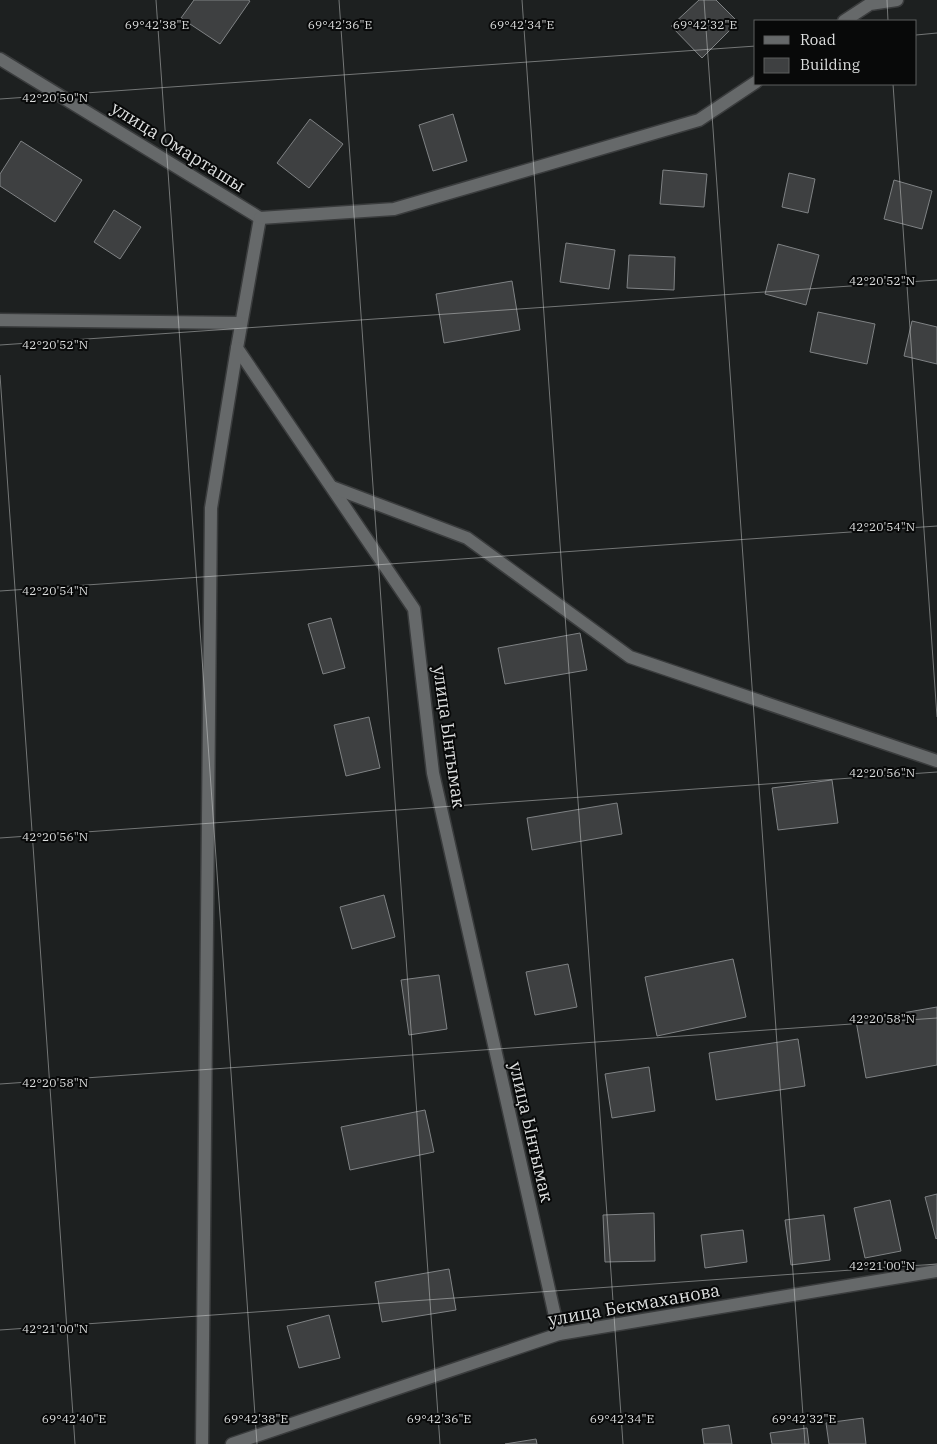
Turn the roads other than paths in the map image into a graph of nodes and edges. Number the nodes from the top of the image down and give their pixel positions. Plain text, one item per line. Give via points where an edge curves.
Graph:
1 (897, 0) edge
2 (846, 20) edge
3 (0, 59) edge
4 (754, 83) edge
5 (260, 218) junction
6 (0, 320) edge
7 (241, 323) junction
8 (237, 348) junction
9 (332, 487) junction
10 (937, 761) edge
11 (937, 1271) edge
12 (558, 1334) junction
13 (202, 1444) edge
14 (232, 1444) edge

1 - 2 street via 870,4
3 - 5 street, улица Омарташы
4 - 5 street via 699,120 394,209
5 - 7 street
6 - 7 street
7 - 8 street
8 - 9 street, улица Ынтымак
8 - 13 street via 211,508
9 - 10 street via 467,538 630,657
9 - 12 street, улица Ынтымак via 414,609 433,773
11 - 12 street, улица Бекмаханова
12 - 14 street, улица Бекмаханова

